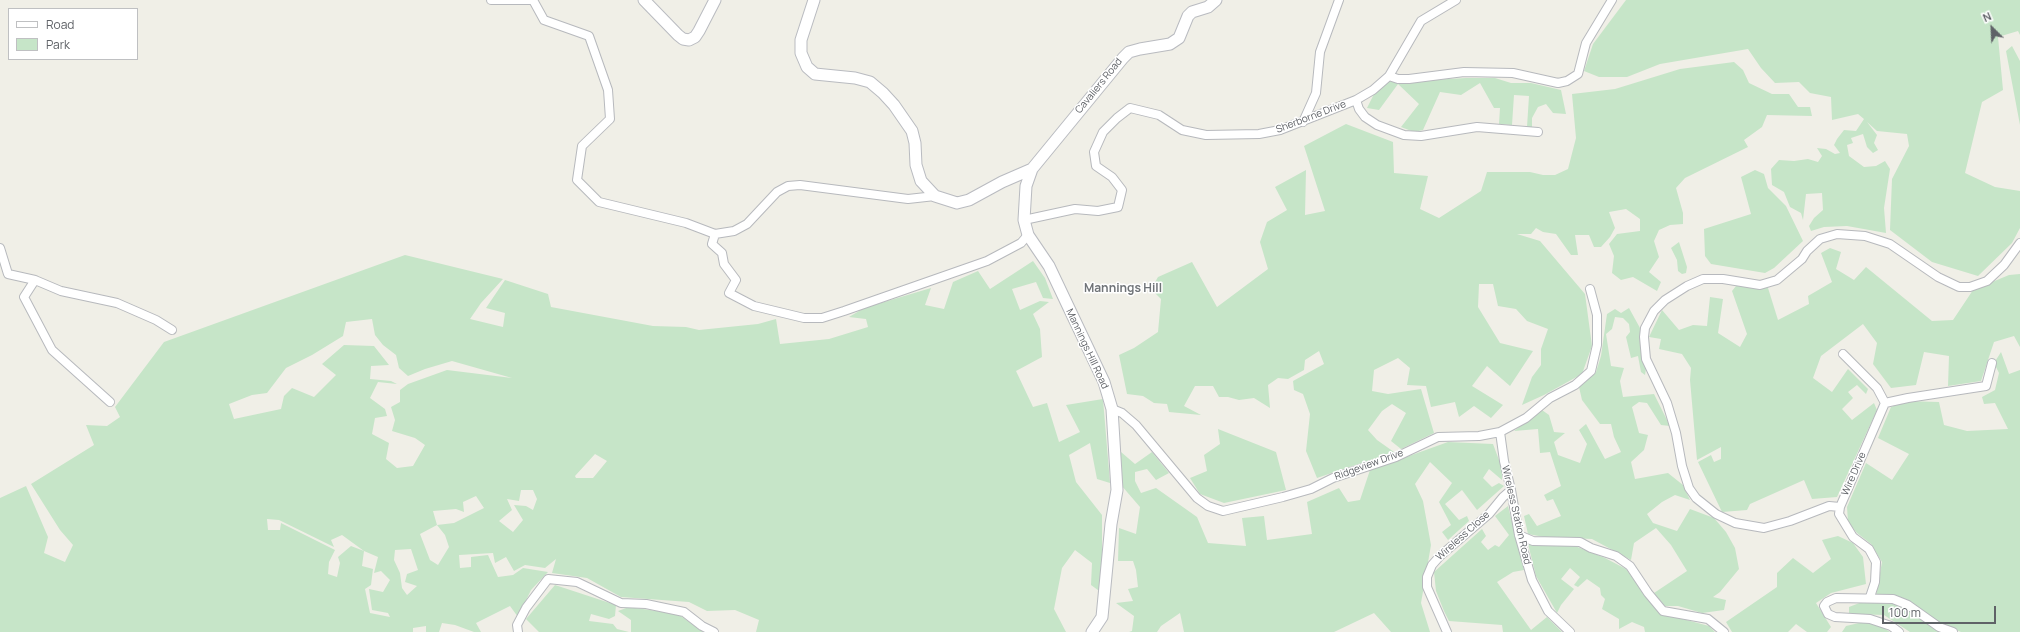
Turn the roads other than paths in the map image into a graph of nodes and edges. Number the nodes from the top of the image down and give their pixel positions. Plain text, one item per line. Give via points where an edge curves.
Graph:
1 (491, 0) edge
2 (644, 0) edge
3 (715, 0) edge
4 (814, 0) edge
5 (1216, 0) edge
6 (1339, 0) edge
7 (1456, 0) edge
8 (1612, 0) edge
9 (1389, 76) junction
10 (1356, 100) junction
11 (1303, 122) junction
12 (1538, 132) dead end
13 (1032, 169) junction
14 (936, 196) junction
15 (1024, 220) junction
16 (715, 234) junction
17 (1028, 235) junction
18 (2020, 244) edge
19 (0, 248) edge
20 (35, 280) junction
21 (1590, 289) dead end
22 (172, 330) dead end
23 (1843, 354) dead end
24 (1992, 363) dead end
25 (110, 402) dead end
26 (1885, 403) junction
27 (1112, 409) junction
28 (1500, 432) junction
29 (1511, 490) junction
30 (1840, 507) junction
31 (1519, 535) junction
32 (1870, 597) junction
33 (518, 632) edge
34 (714, 632) edge
35 (1092, 632) edge
36 (1447, 632) edge
37 (1570, 632) edge
38 (1724, 632) edge
39 (1898, 632) edge
40 (1953, 632) edge

1 - 16 street via 533,0 544,20 589,36 608,90 610,119 582,146 577,180 599,202 686,223
2 - 3 main road via 678,36 689,40 699,32
4 - 14 main road via 801,40 801,53 808,68 815,74 870,82 883,93 912,131 916,165 921,181
5 - 13 main road, Cavaliers Road via 1208,8 1192,12 1179,38 1170,44 1129,52
6 - 11 street via 1320,52 1316,93
7 - 9 street, Sherborne Drive via 1421,21
8 - 9 street via 1586,43 1578,74 1567,81 1558,83 1513,73 1464,72 1410,79
9 - 10 street, Sherborne Drive
10 - 11 street, Sherborne Drive
10 - 12 street via 1365,117 1377,125 1404,135 1420,136 1478,127
11 - 15 street, Sherborne Drive via 1259,134 1206,135 1182,130 1159,115 1130,108 1103,132 1094,152 1096,166 1112,178 1122,190 1118,207 1098,211 1075,209
13 - 14 main road via 969,200 957,203
13 - 15 main road, Mannings Hill Road via 1026,186
14 - 16 street via 908,199 800,185 788,186 778,192 748,224 734,231
15 - 17 main road, Mannings Hill Road
16 - 17 street via 712,244 722,253 724,264 736,280 729,294 754,306 804,318 822,318 987,261 1021,243
17 - 27 main road, Mannings Hill Road via 1049,266 1104,382
18 - 30 street via 2004,265 1987,281 1970,287 1959,287 1938,277 1890,244 1865,236 1837,234 1820,239 1802,259 1777,280 1760,285 1723,279 1703,279 1687,286 1654,311 1645,328 1646,359 1667,403 1682,466 1689,488 1696,498 1716,514 1735,523 1764,528 1829,506
19 - 20 street via 8,274
20 - 22 street via 61,291 117,303
20 - 25 street via 24,298 52,350
21 - 28 street, Ridgeview Drive via 1597,315 1597,345 1591,371 1575,385 1550,398 1526,418
23 - 26 street via 1877,388
24 - 26 street via 1986,386
26 - 30 street, Wire Drive
27 - 28 street, Ridgeview Drive via 1122,413 1136,425 1197,498 1208,506 1223,511 1311,489 1333,478 1396,457 1438,437 1479,436
27 - 35 main road, Mannings Hill Road via 1117,490 1102,617
28 - 29 street, Wireless Station Road
29 - 31 street, Wireless Station Road
29 - 36 street, Wireless Close via 1489,514 1440,556 1427,577 1427,587
30 - 32 street, Wire Drive via 1838,514 1852,537 1869,549 1876,562 1875,582
31 - 37 street, Wireless Station Road via 1532,580 1548,611
31 - 38 street via 1533,541 1580,542 1616,556 1630,566 1663,611 1708,619
32 - 39 street via 1830,599 1824,606 1825,611 1835,617 1870,619 1891,626
32 - 40 street via 1893,599 1908,605 1939,627
33 - 34 street via 517,625 526,608 548,579 577,582 621,603 646,604 684,612

